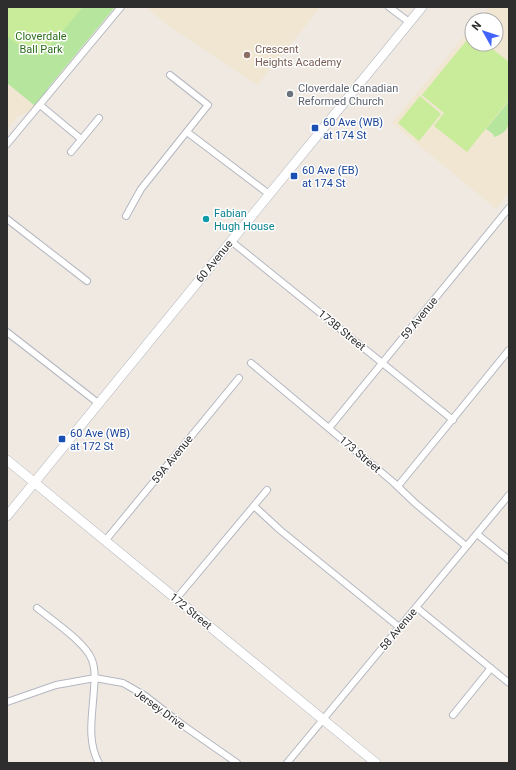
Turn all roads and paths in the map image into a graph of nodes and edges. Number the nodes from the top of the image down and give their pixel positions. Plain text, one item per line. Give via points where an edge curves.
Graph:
1 (120, 7) edge
2 (389, 7) edge
3 (422, 7) edge
4 (409, 22) junction
5 (170, 74) dead end
6 (40, 105) junction
7 (99, 118) dead end
8 (187, 132) junction
9 (81, 139) junction
10 (7, 144) edge
11 (71, 152) dead end
12 (269, 194) junction
13 (509, 208) edge
14 (126, 216) dead end
15 (7, 219) edge
16 (231, 241) junction
17 (88, 281) dead end
18 (7, 332) edge
19 (509, 350) edge
20 (251, 363) dead end
21 (382, 363) junction
22 (239, 378) dead end
23 (98, 403) junction
24 (453, 420) junction
25 (329, 428) junction
26 (7, 460) edge
27 (35, 482) junction
28 (398, 486) junction
29 (267, 490) dead end
30 (509, 495) edge
31 (254, 506) junction
32 (7, 516) edge
33 (476, 534) junction
34 (106, 541) junction
35 (466, 546) junction
36 (509, 560) edge
37 (176, 599) junction
38 (416, 607) junction
39 (37, 608) dead end
40 (399, 628) junction
41 (491, 668) junction
42 (95, 678) junction
43 (509, 684) edge
44 (7, 701) edge
45 (453, 715) dead end
46 (322, 720) junction
47 (99, 763) edge
48 (236, 763) edge
49 (287, 763) edge
50 (376, 763) edge

1 - 6 street
2 - 4 street
3 - 4 street, 60 Avenue
4 - 12 street, 60 Avenue
5 - 8 street via 208,105
6 - 9 street
6 - 10 street
7 - 9 street
8 - 12 street
8 - 14 street via 141,189
9 - 11 street
12 - 16 street, 60 Avenue
13 - 21 street, 59 Avenue
15 - 17 street
16 - 21 street, 173B Street
16 - 23 street, 60 Avenue
18 - 23 street
19 - 24 street
20 - 25 street, 173 Street
21 - 24 street, 173B Street
21 - 25 street, 59 Avenue
22 - 34 street, 59A Avenue
23 - 27 street, 60 Avenue
24 - 28 street
25 - 28 street, 173 Street
26 - 27 street, 172 Street
27 - 32 street, 60 Avenue
27 - 34 street, 172 Street
28 - 35 street, 173 Street
29 - 31 street
30 - 33 street, 58 Avenue
31 - 37 street
31 - 40 street
33 - 35 street, 58 Avenue
33 - 36 street
34 - 37 street, 172 Street
35 - 38 street, 58 Avenue
37 - 46 street, 172 Street
38 - 40 street, 58 Avenue
38 - 41 street
39 - 42 street via 82,645 92,660
40 - 46 street, 58 Avenue
41 - 43 street
41 - 45 street
42 - 44 street, Jersey Drive via 56,685
42 - 47 street via 91,735
42 - 48 street, Jersey Drive via 123,683 144,695
46 - 49 street, 58 Avenue
46 - 50 street, 172 Street

